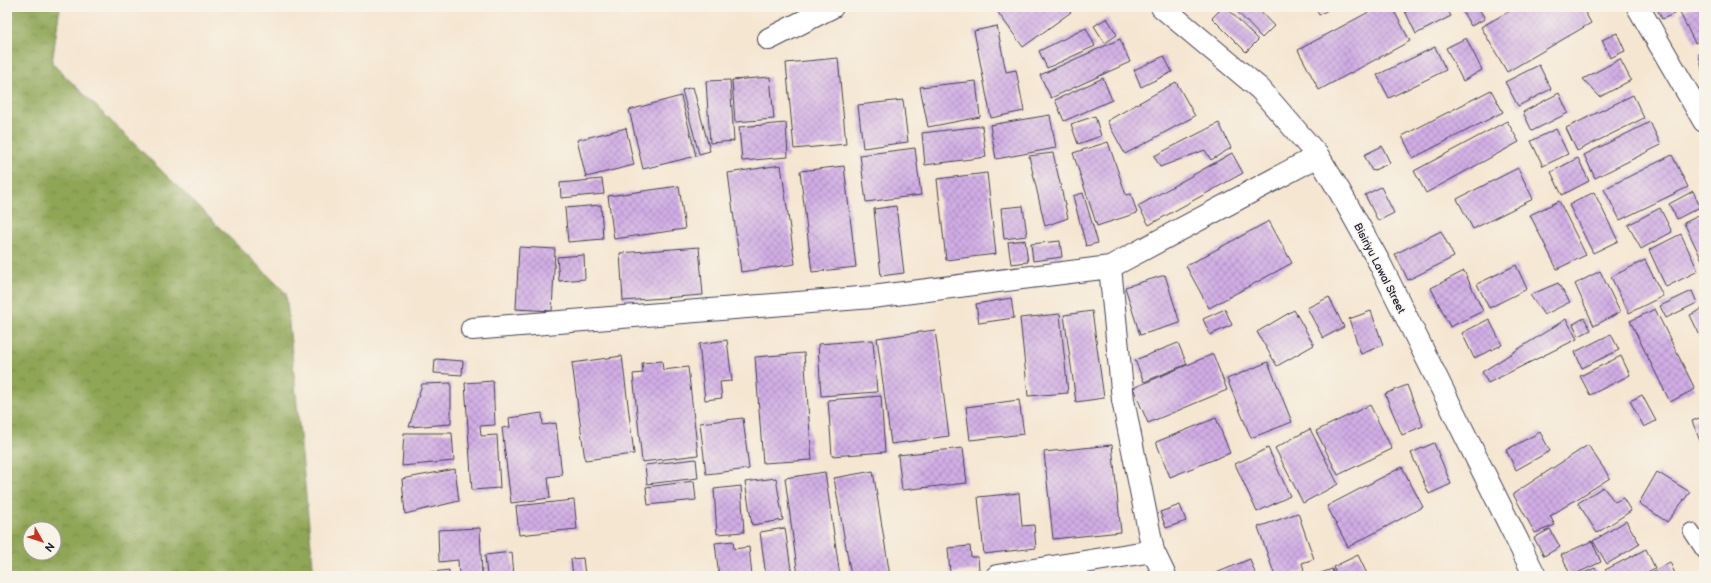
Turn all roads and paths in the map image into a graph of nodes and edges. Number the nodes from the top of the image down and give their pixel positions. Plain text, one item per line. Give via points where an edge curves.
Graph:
1 (832, 7) edge
2 (1162, 7) edge
3 (1638, 7) edge
4 (769, 39) dead end
5 (1704, 121) edge
6 (1318, 156) junction
7 (1110, 267) junction
8 (472, 329) dead end
9 (1691, 531) dead end
10 (1153, 551) junction
11 (1704, 551) edge
12 (997, 576) edge
13 (1165, 576) edge
14 (1535, 576) edge

1 - 4 street
2 - 6 street, Bisiriyu Lawal Street via 1260,89
3 - 5 street
6 - 7 street
6 - 14 street, Bisiriyu Lawal Street via 1378,262
7 - 8 street via 872,297
7 - 10 street via 1123,400
9 - 11 lane
10 - 12 street
10 - 13 street

